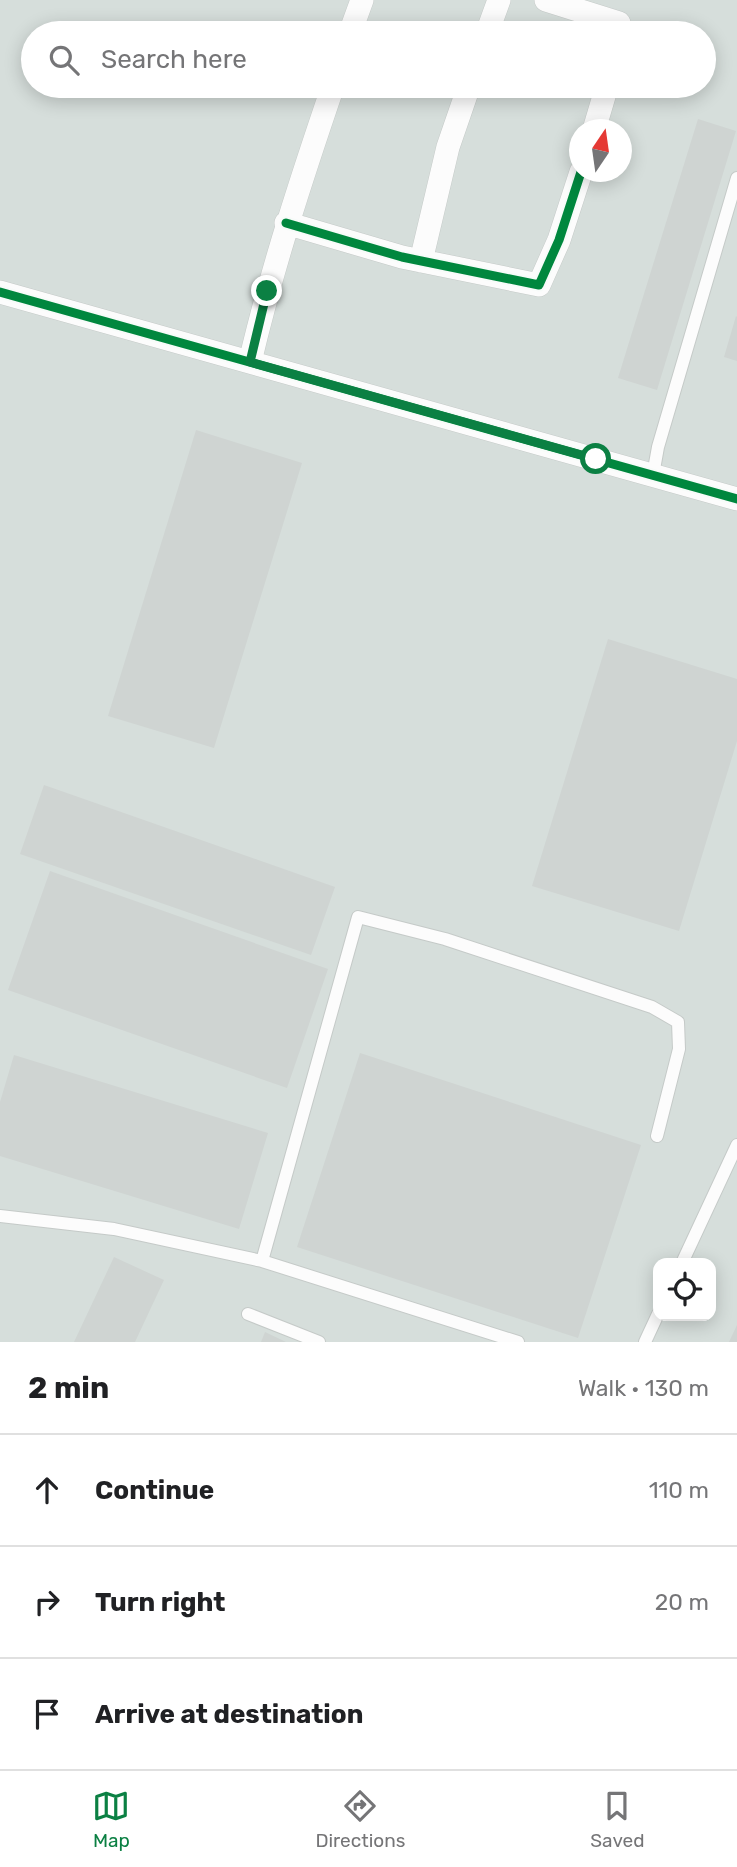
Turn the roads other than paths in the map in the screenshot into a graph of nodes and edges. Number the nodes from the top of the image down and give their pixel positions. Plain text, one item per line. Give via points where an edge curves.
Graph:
1 (362, 0) edge
2 (499, 0) edge
3 (545, 0) edge
4 (354, 21) edge
5 (491, 21) edge
6 (612, 21) edge
7 (328, 98) edge
8 (465, 98) edge
9 (603, 98) edge
10 (597, 119) edge
11 (737, 178) edge
12 (578, 182) edge
13 (286, 223) junction
14 (421, 261) junction
15 (0, 292) edge
16 (250, 362) junction
17 (653, 475) junction
18 (737, 499) edge
19 (657, 1136) dead end
20 (737, 1145) edge
21 (0, 1216) edge
22 (684, 1258) edge
23 (262, 1261) junction
24 (248, 1314) dead end
25 (655, 1321) edge
26 (319, 1342) edge
27 (519, 1342) edge
28 (645, 1342) edge

1 - 4 street
2 - 5 street
3 - 6 street
7 - 13 street
8 - 14 street via 448,147
9 - 10 street
11 - 17 lane
12 - 14 street via 539,285
13 - 14 street
13 - 16 street
15 - 16 street
16 - 17 street
17 - 18 street
19 - 23 lane via 679,1049 678,1022 652,1007 445,939 358,917
20 - 22 lane
21 - 23 lane via 114,1228
23 - 27 lane
24 - 26 lane
25 - 28 lane

